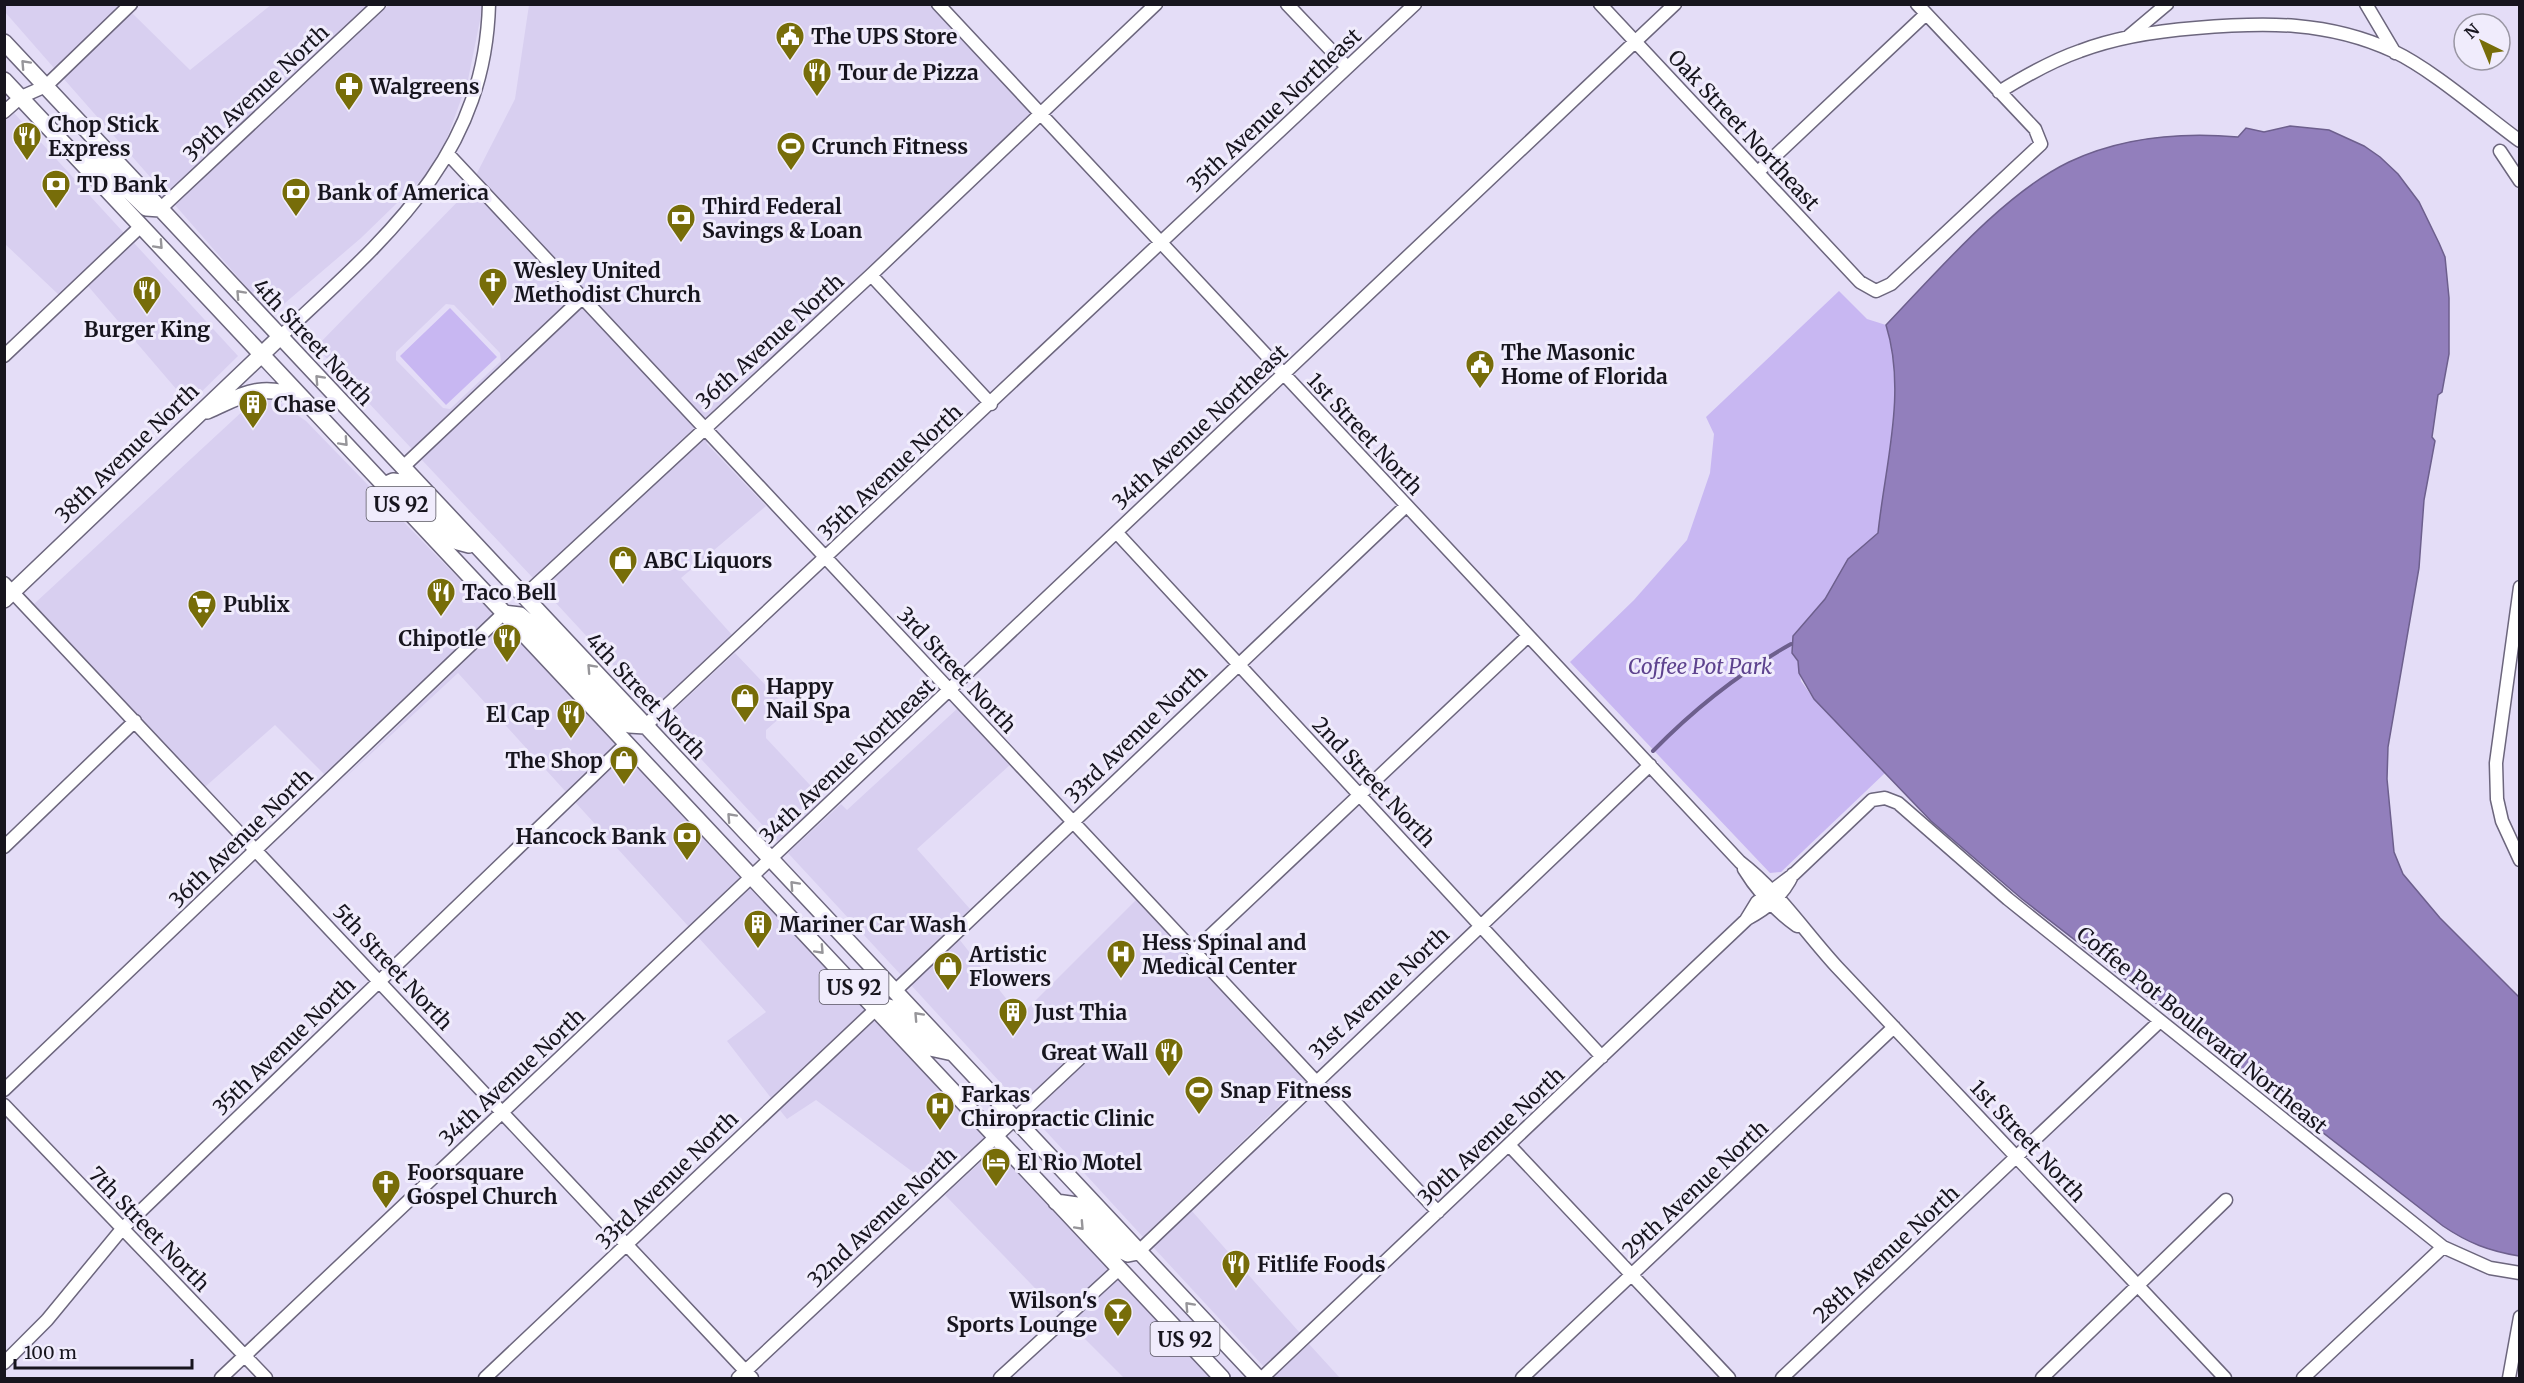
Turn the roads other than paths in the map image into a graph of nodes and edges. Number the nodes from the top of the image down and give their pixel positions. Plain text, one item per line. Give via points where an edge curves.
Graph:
1 (131, 4) edge
2 (379, 4) edge
3 (489, 4) edge
4 (938, 4) edge
5 (1156, 4) edge
6 (1287, 4) edge
7 (1415, 4) edge
8 (1600, 4) edge
9 (1675, 4) edge
10 (1917, 4) edge
11 (2167, 4) edge
12 (2366, 4) edge
13 (1926, 14) junction
14 (2128, 37) junction
15 (4, 42) edge
16 (1635, 42) junction
17 (2395, 52) junction
18 (1347, 67) junction
19 (4, 80) edge
20 (46, 86) junction
21 (1999, 92) junction
22 (21, 97) junction
23 (4, 112) edge
24 (1041, 113) junction
25 (2520, 141) edge
26 (2500, 151) dead end
27 (448, 154) junction
28 (74, 155) junction
29 (1758, 171) junction
30 (2520, 181) edge
31 (160, 209) junction
32 (141, 226) junction
33 (1160, 244) junction
34 (871, 276) junction
35 (582, 298) junction
36 (280, 337) junction
37 (262, 353) junction
38 (4, 356) edge
39 (1283, 375) junction
40 (302, 397) junction
41 (991, 404) junction
42 (196, 416) junction
43 (704, 428) junction
44 (403, 467) junction
45 (384, 485) junction
46 (1406, 506) junction
47 (1117, 533) junction
48 (474, 543) junction
49 (826, 558) junction
50 (7, 592) edge
51 (2519, 594) edge
52 (524, 596) junction
53 (504, 613) junction
54 (1527, 636) junction
55 (1237, 663) junction
56 (951, 691) junction
57 (135, 721) junction
58 (645, 726) junction
59 (627, 743) junction
60 (1650, 765) junction
61 (1359, 795) junction
62 (1072, 821) junction
63 (4, 847) edge
64 (257, 851) junction
65 (771, 860) junction
66 (2520, 860) edge
67 (751, 877) junction
68 (1775, 901) junction
69 (1480, 925) junction
70 (1194, 951) junction
71 (381, 981) junction
72 (895, 991) junction
73 (876, 1010) junction
74 (2159, 1022) junction
75 (1894, 1027) junction
76 (953, 1053) junction
77 (1602, 1057) junction
78 (1079, 1059) dead end
79 (1315, 1081) junction
80 (4, 1090) edge
81 (4, 1105) edge
82 (501, 1114) junction
83 (1016, 1120) junction
84 (996, 1138) junction
85 (1509, 1145) junction
86 (2016, 1157) junction
87 (2226, 1200) dead end
88 (1056, 1202) junction
89 (1438, 1212) junction
90 (122, 1229) junction
91 (626, 1246) junction
92 (2443, 1247) junction
93 (1138, 1252) junction
94 (1119, 1269) junction
95 (2520, 1273) edge
96 (1631, 1275) junction
97 (2139, 1287) junction
98 (2520, 1317) edge
99 (245, 1356) junction
100 (4, 1363) edge
101 (745, 1376) edge
102 (221, 1378) edge
103 (266, 1378) edge
104 (485, 1378) edge
105 (1000, 1378) edge
106 (1222, 1378) edge
107 (1260, 1378) edge
108 (1522, 1378) edge
109 (1729, 1378) edge
110 (1782, 1378) edge
111 (2042, 1378) edge
112 (2225, 1378) edge
113 (2303, 1378) edge
114 (2509, 1378) edge

1 - 20 street
2 - 31 street, 39th Avenue North
3 - 27 street via 476,88
4 - 24 street, 1st Street North
5 - 24 street, 36th Avenue North
6 - 18 street
7 - 18 street, 35th Avenue Northeast
8 - 16 street, Oak Street Northeast
9 - 16 street, 34th Avenue Northeast
10 - 13 street
11 - 14 street
12 - 17 street
13 - 21 street
13 - 29 street
14 - 17 street via 2218,26 2295,24 2357,37
14 - 21 street via 2081,50
20 -> 15 main road, 4th Street North / US 92
16 - 29 street, Oak Street Northeast
16 - 39 street, 34th Avenue Northeast
17 - 25 street
18 - 33 street, 35th Avenue Northeast
19 - 22 main road, US 92
20 - 22 street
20 - 31 main road, 4th Street North / US 92
21 - 29 street, Oak Street Northeast via 2041,138 2041,144 1885,290 1876,291 1860,282
22 - 23 street
22 - 28 main road, US 92
24 - 33 street, 1st Street North
24 - 34 street, 36th Avenue North
26 - 30 street
27 - 35 street, 3rd Street North
27 - 36 street via 403,216
28 - 31 main road via 104,167 146,208
28 - 32 main road, US 92
36 -> 31 main road, 4th Street North / US 92
32 -> 37 main road, US 92
32 - 38 street
33 - 39 street, 1st Street North
33 - 41 street, 35th Avenue North
34 - 41 street
34 - 43 street, 36th Avenue North
35 - 43 street, 3rd Street North
35 - 44 street
36 - 37 main road, 38th Avenue North
44 -> 36 main road, 4th Street North / US 92
37 - 40 main road, US 92
37 - 42 main road, 38th Avenue North
39 - 46 street, 1st Street North
39 - 47 street, 34th Avenue Northeast
40 - 42 main road via 266,388
40 -> 45 main road, US 92
41 - 49 street, 35th Avenue North
42 - 50 main road, 38th Avenue North
43 - 49 street, 3rd Street North
43 - 52 street, 36th Avenue North
44 - 48 main road, 4th Street North / US 92
45 - 48 main road via 401,482 458,542
45 - 53 main road, US 92
46 - 54 street, 1st Street North
46 - 55 street, 33rd Avenue North
47 - 55 street, 2nd Street North
47 - 56 street, 34th Avenue Northeast
48 - 52 main road, 4th Street North / US 92
49 - 56 street, 3rd Street North
49 - 58 street, 35th Avenue North
50 - 57 street, 5th Street North
51 - 66 street via 2496,764 2502,821
58 -> 52 main road, 4th Street North / US 92
53 - 58 main road via 520,615 534,627 629,725
53 - 59 main road, US 92
53 - 64 street, 36th Avenue North
54 - 60 street, 1st Street North
54 - 61 street
55 - 61 street, 2nd Street North
55 - 62 street, 33rd Avenue North
56 - 62 street, 3rd Street North
56 - 65 street, 34th Avenue Northeast
57 - 63 street
57 - 64 street, 5th Street North
65 -> 58 main road, 4th Street North / US 92
59 - 67 main road, US 92
59 - 71 street, 35th Avenue North
60 - 68 street, 1st Street North
60 - 69 street, 31st Avenue North
61 - 69 street, 2nd Street North
61 - 70 street
62 - 70 street, 3rd Street North
62 - 72 street, 33rd Avenue North
64 - 71 street, 5th Street North
64 - 80 street, 36th Avenue North
65 - 67 street, 34th Avenue Northeast
72 -> 65 main road, 4th Street North / US 92
67 -> 73 main road, US 92
67 - 82 street, 34th Avenue North
68 - 74 street, Coffee Pot Boulevard Northeast via 1794,874 1872,800 1885,798 1898,803
68 - 75 street, 1st Street North
68 - 77 street, 30th Avenue North via 1746,920
69 - 77 street, 2nd Street North
69 - 79 street, 31st Avenue North
70 - 79 street, 3rd Street North
71 - 82 street, 5th Street North
71 - 90 street, 35th Avenue North
76 -> 72 main road, 4th Street North / US 92
73 - 76 main road via 892,1008 930,1048
73 - 84 main road, US 92
73 - 91 street, 33rd Avenue North
74 - 86 street, 28th Avenue North
74 - 92 street, Coffee Pot Boulevard Northeast
75 - 86 street, 1st Street North
75 - 96 street, 29th Avenue North
76 - 83 main road, 4th Street North / US 92
77 - 85 street, 30th Avenue North
78 - 83 street, 32nd Avenue North
79 - 89 street, 3rd Street North
79 - 93 street, 31st Avenue North
81 - 90 street, 7th Street North
82 - 91 street, 5th Street North
82 - 99 street, 34th Avenue North
83 - 84 street, 32nd Avenue North
83 - 93 main road, 4th Street North / US 92
84 - 88 main road, US 92
84 - 101 street, 32nd Avenue North
85 - 89 street, 30th Avenue North
85 - 96 street
86 - 97 street, 1st Street North
86 - 110 street, 28th Avenue North
87 - 97 street
88 - 93 main road via 1077,1205 1120,1250 1128,1254
88 -> 94 main road, US 92
89 - 107 street, 30th Avenue North
90 - 99 street, 7th Street North
90 - 100 street, 35th Avenue North via 47,1320
91 - 101 street, 5th Street North
91 - 104 street, 33rd Avenue North
92 - 95 street, Coffee Pot Boulevard Northeast via 2490,1269
92 - 113 street
107 -> 93 main road, 4th Street North / US 92
94 - 105 street
94 - 106 main road, US 92
96 - 108 street, 29th Avenue North
96 - 109 street
97 - 111 street
97 - 112 street, 1st Street North
98 - 114 street
99 - 102 street, 34th Avenue North
99 - 103 street, 7th Street North

